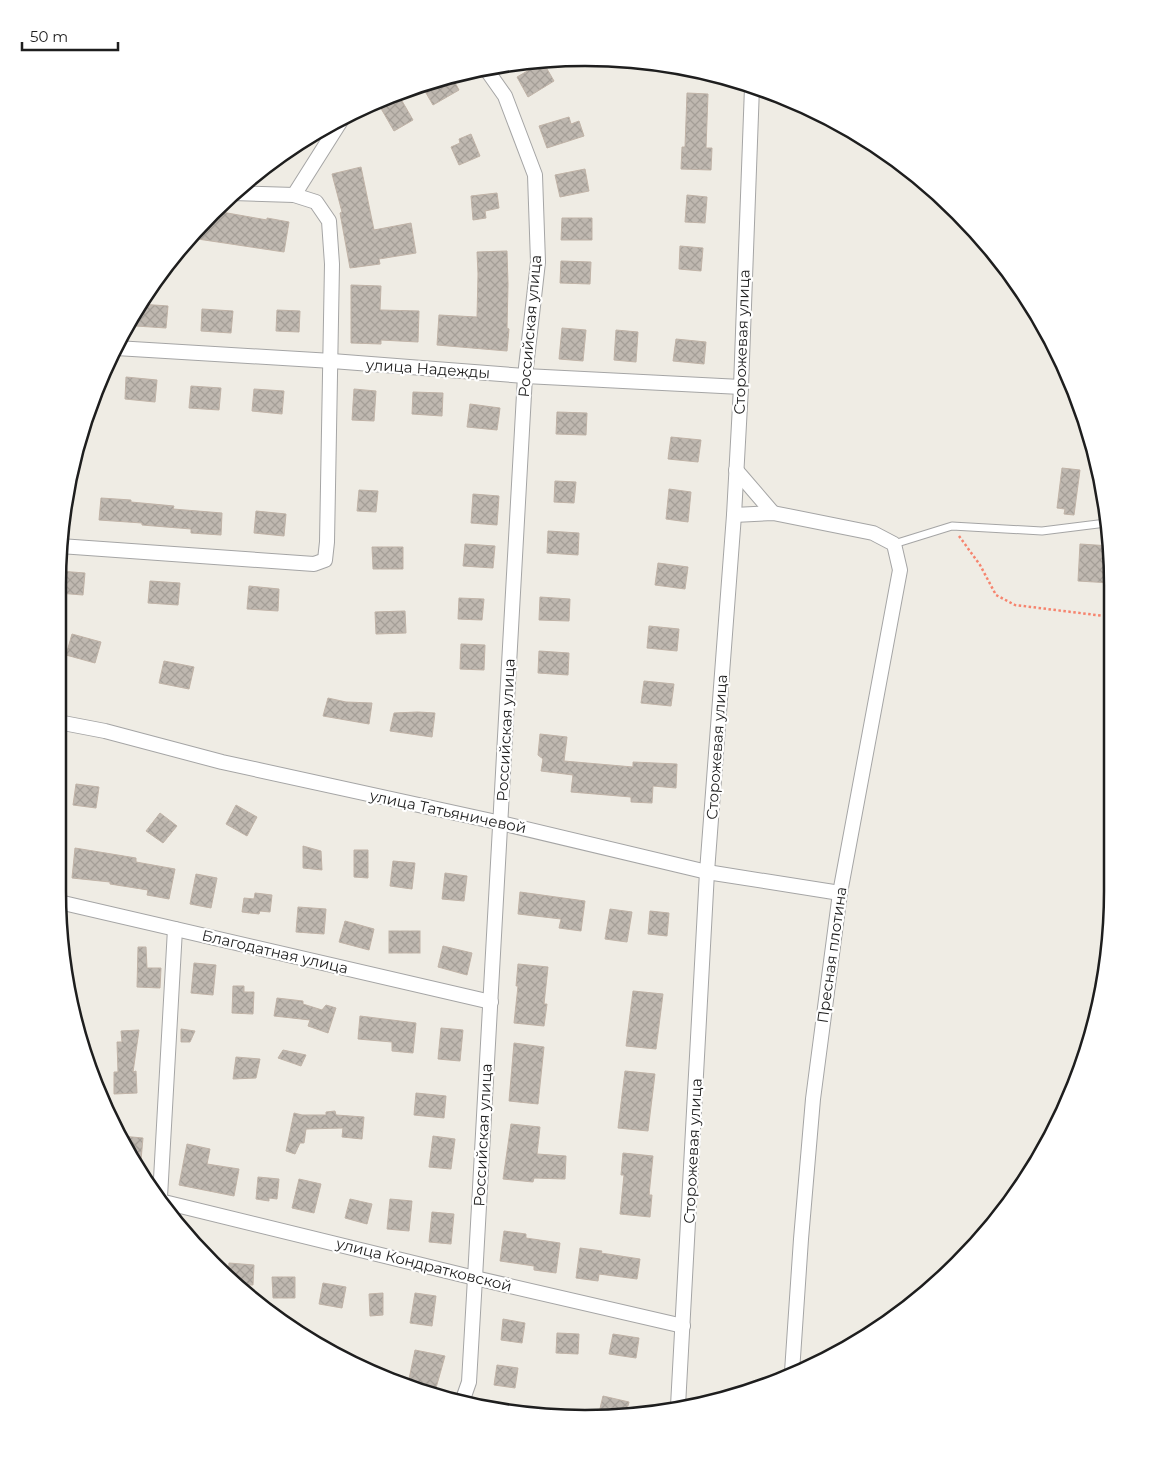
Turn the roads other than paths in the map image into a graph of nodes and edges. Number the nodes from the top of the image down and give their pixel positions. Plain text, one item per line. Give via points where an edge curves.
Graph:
1 (490, 75) edge
2 (752, 94) edge
3 (334, 132) edge
4 (245, 193) edge
5 (294, 195) junction
6 (124, 348) edge
7 (332, 361) junction
8 (525, 376) junction
9 (741, 387) junction
10 (736, 470) junction
11 (773, 513) junction
12 (734, 515) junction
13 (1100, 524) edge
14 (894, 544) junction
15 (68, 547) edge
16 (66, 724) edge
17 (501, 823) junction
18 (707, 872) junction
19 (840, 893) junction
20 (66, 904) edge
21 (175, 929) junction
22 (491, 1002) junction
23 (160, 1189) edge
24 (171, 1204) edge
25 (475, 1278) junction
26 (683, 1326) junction
27 (792, 1366) edge
28 (464, 1395) edge
29 (678, 1401) edge

1 - 8 street, Российская улица via 505,96 535,174 538,262
2 - 9 street, Сторожевая улица
3 - 5 street
4 - 5 street
5 - 7 street via 316,202 329,222
6 - 7 street, улица Надежды
7 - 8 street, улица Надежды
7 - 15 street via 325,560 314,564
8 - 9 street, улица Надежды
8 - 17 street, Российская улица
9 - 10 street, Сторожевая улица
10 - 11 street
10 - 12 street, Сторожевая улица
11 - 12 street
11 - 14 street via 873,533
12 - 18 street, Сторожевая улица
13 - 14 lane via 1042,531 952,526
14 - 19 street, Пресная плотина via 900,570
16 - 17 street, улица Татьяничевой via 222,762
17 - 18 street, улица Татьяничевой
17 - 22 street, Российская улица
18 - 19 street, улица Татьяничевой
18 - 26 street, Сторожевая улица
19 - 27 street, Пресная плотина via 813,1098
20 - 21 street, Благодатная улица
21 - 22 street, Благодатная улица
21 - 23 street
22 - 25 street, Российская улица
24 - 25 street, улица Кондратковской
25 - 26 street, улица Кондратковской
25 - 28 street, Российская улица via 469,1382
26 - 29 street, Сторожевая улица

